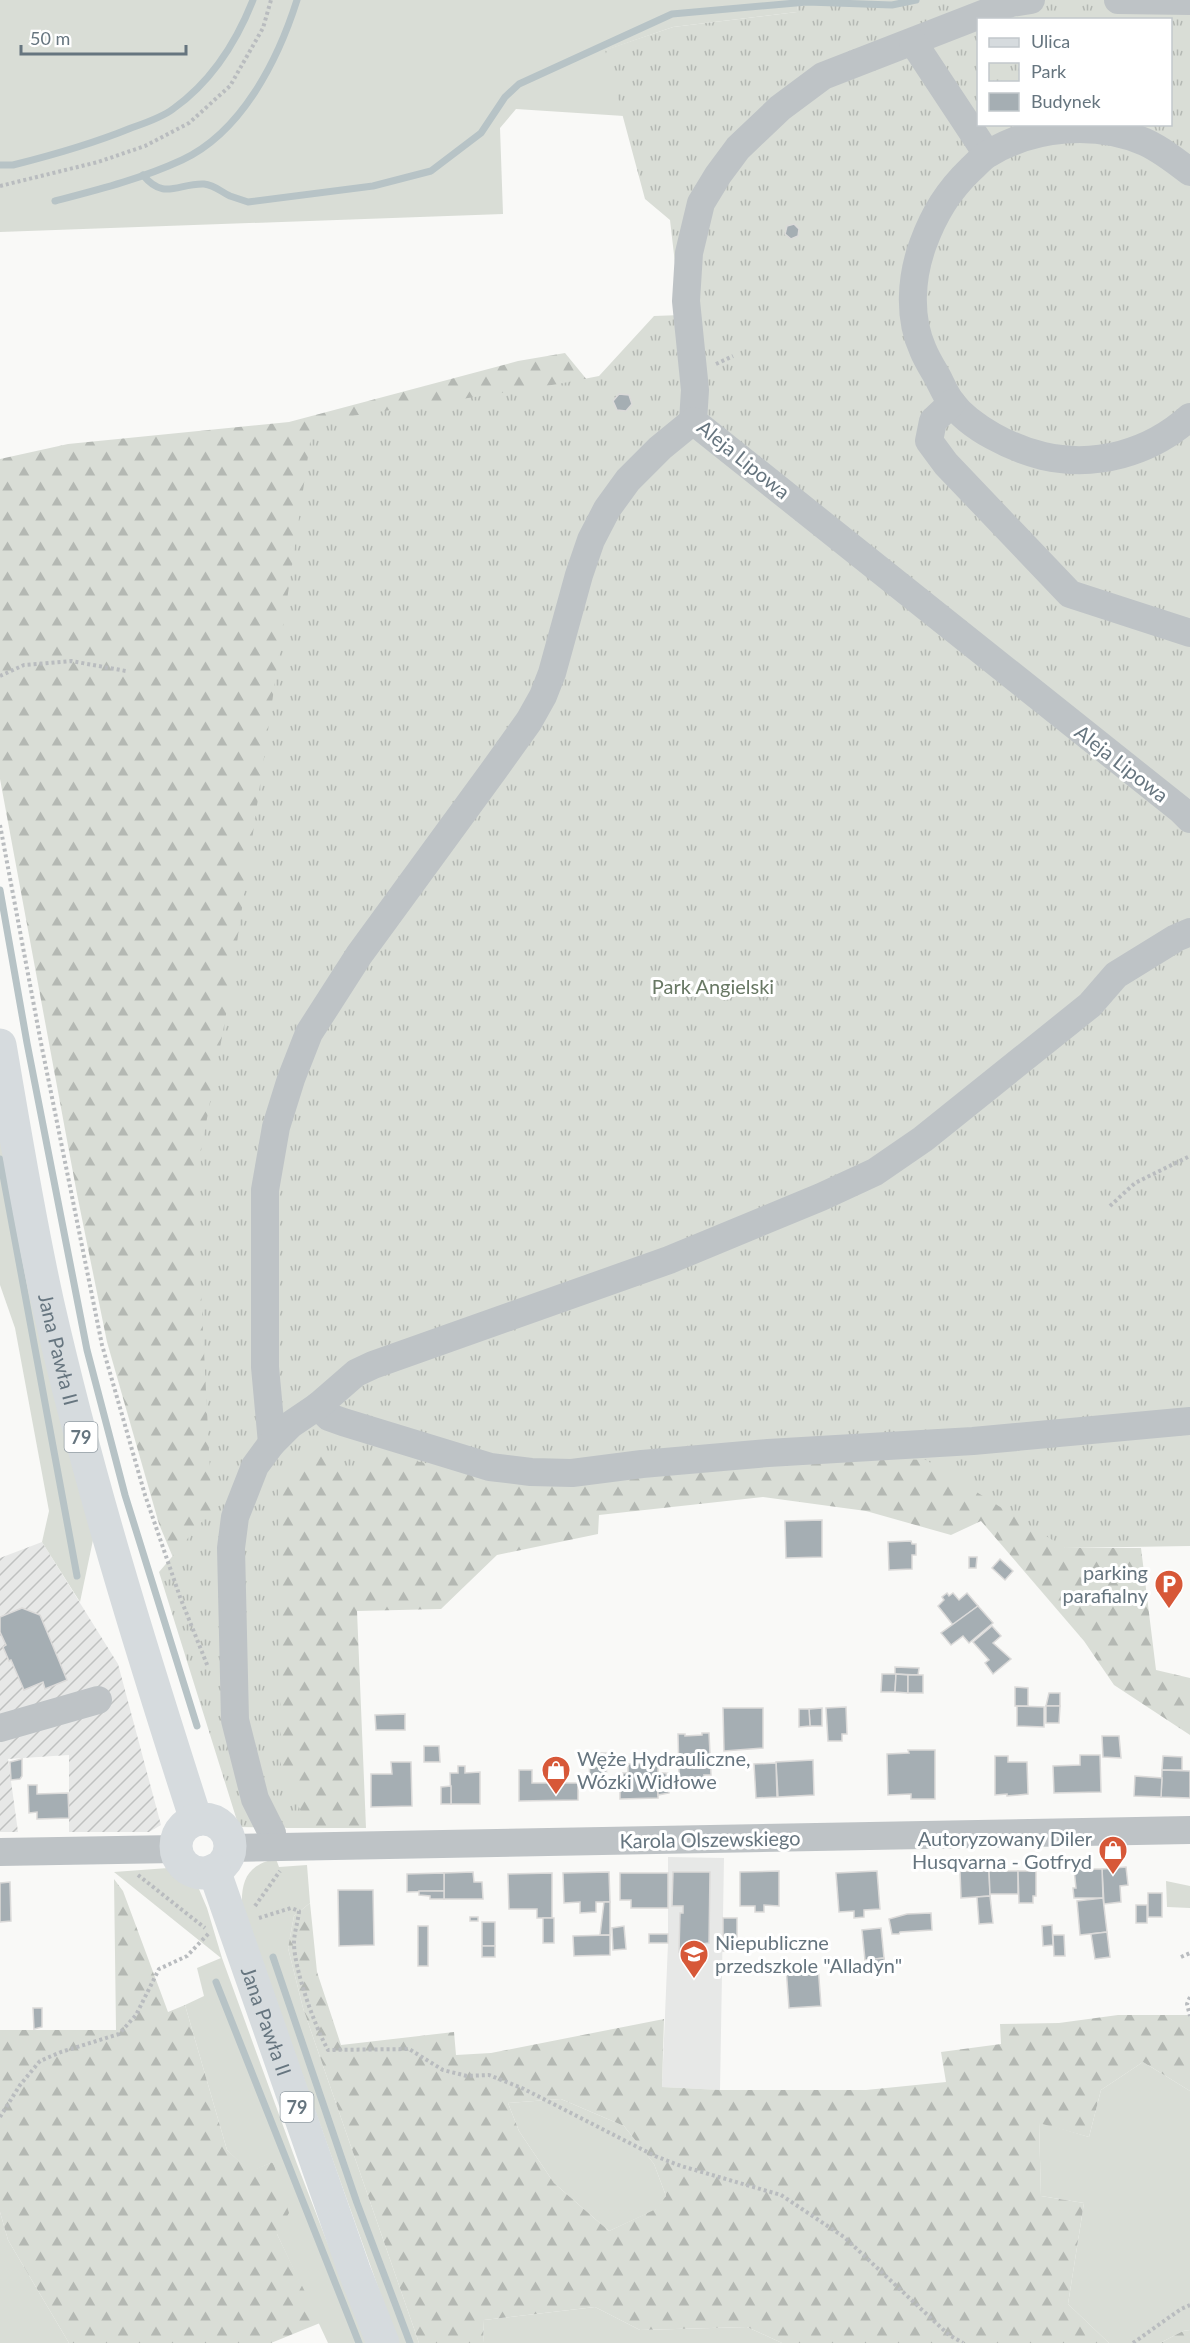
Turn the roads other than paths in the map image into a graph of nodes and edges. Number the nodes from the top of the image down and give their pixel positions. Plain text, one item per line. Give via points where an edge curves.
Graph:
1 (1030, 0) edge
2 (1118, 0) edge
3 (1190, 1) edge
4 (913, 42) junction
5 (987, 154) junction
6 (1190, 172) edge
7 (952, 403) junction
8 (1190, 417) edge
9 (693, 421) junction
10 (1190, 633) edge
11 (1190, 819) edge
12 (1190, 932) edge
13 (0, 1045) edge
14 (318, 1406) junction
15 (1190, 1421) edge
16 (272, 1443) junction
17 (98, 1700) dead end
18 (0, 1728) edge
19 (196, 1820) junction
20 (1190, 1830) edge
21 (272, 1833) dead end
22 (176, 1849) junction
23 (0, 1852) edge
24 (222, 1859) junction
25 (383, 2343) edge

1 - 4 street, Aleja Lipowa via 1011,3
2 - 3 street
4 - 5 street
4 - 9 street, Aleja Lipowa via 837,70 811,84 738,148 701,203 688,253 686,301 695,390
5 - 6 street via 1035,135 1060,129 1090,129 1145,142
5 - 7 street via 958,181 933,217 913,283 922,349
7 - 8 street via 979,427 1025,452 1076,461 1132,452 1158,441
7 - 10 street via 933,421 929,441 946,464 1070,594
9 - 11 street, Aleja Lipowa
9 - 16 street via 628,480 607,509 582,566 543,696 529,721 359,955 309,1034 294,1070 276,1127 265,1190 265,1367
12 - 14 street via 1116,975 1081,1012 923,1139 875,1172 669,1260 373,1365 356,1373
13 - 19 main road, Jana Pawła II / 79 via 39,1263 80,1436 138,1640
14 - 15 street via 329,1417 343,1422 489,1467 572,1473 757,1454 973,1441
14 - 16 street
16 - 21 street via 255,1466 245,1491 235,1517 231,1548 236,1720 255,1799
17 - 18 street
19 - 22 main road via 179,1834
19 - 24 main road, 79 via 211,1820 223,1827 227,1834
20 - 24 street, Karola Olszewskiego
22 - 23 street
22 - 24 main road via 179,1859 194,1871 204,1873
24 - 25 main road, Jana Pawła II / 79 via 354,2270

